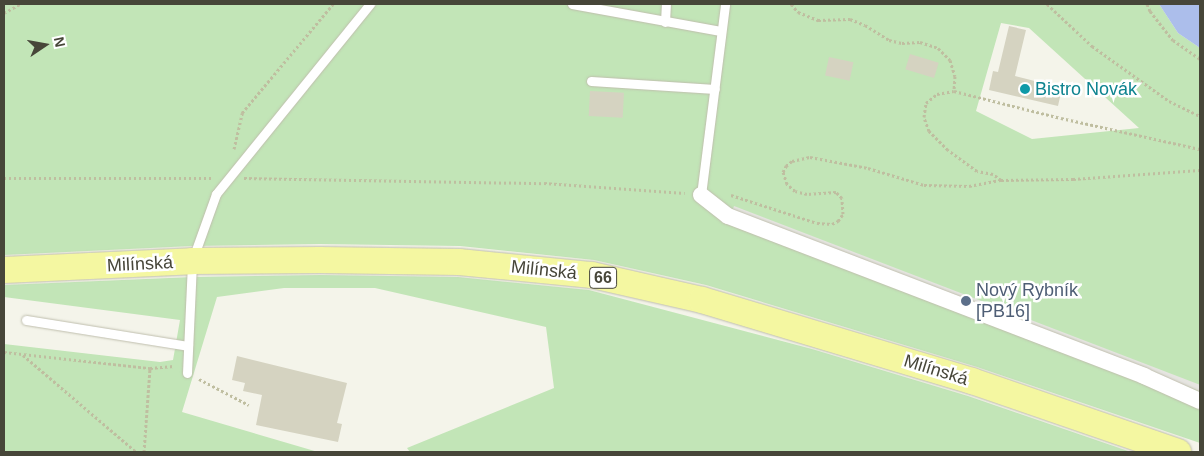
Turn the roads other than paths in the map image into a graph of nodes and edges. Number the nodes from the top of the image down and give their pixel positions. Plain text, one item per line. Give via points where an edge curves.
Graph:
1 (370, 4) edge
2 (572, 4) edge
3 (666, 4) edge
4 (724, 4) edge
5 (665, 22) junction
6 (721, 32) junction
7 (591, 81) dead end
8 (715, 90) junction
9 (701, 194) joint
10 (192, 262) junction
11 (4, 270) edge
12 (26, 320) dead end
13 (188, 346) junction
14 (187, 368) road end
15 (1200, 401) edge
16 (1178, 452) edge

1 - 10 lane via 216,194
2 - 5 lane
3 - 5 lane
4 - 6 lane
5 - 6 lane
6 - 8 lane
7 - 8 lane
8 - 9 lane
9 - 15 street via 728,216
10 - 11 main road, Milínská / 66
10 - 13 lane
10 - 16 main road, Milínská / 66 via 459,262 592,275 702,300 963,378
12 - 13 lane
13 - 14 lane

